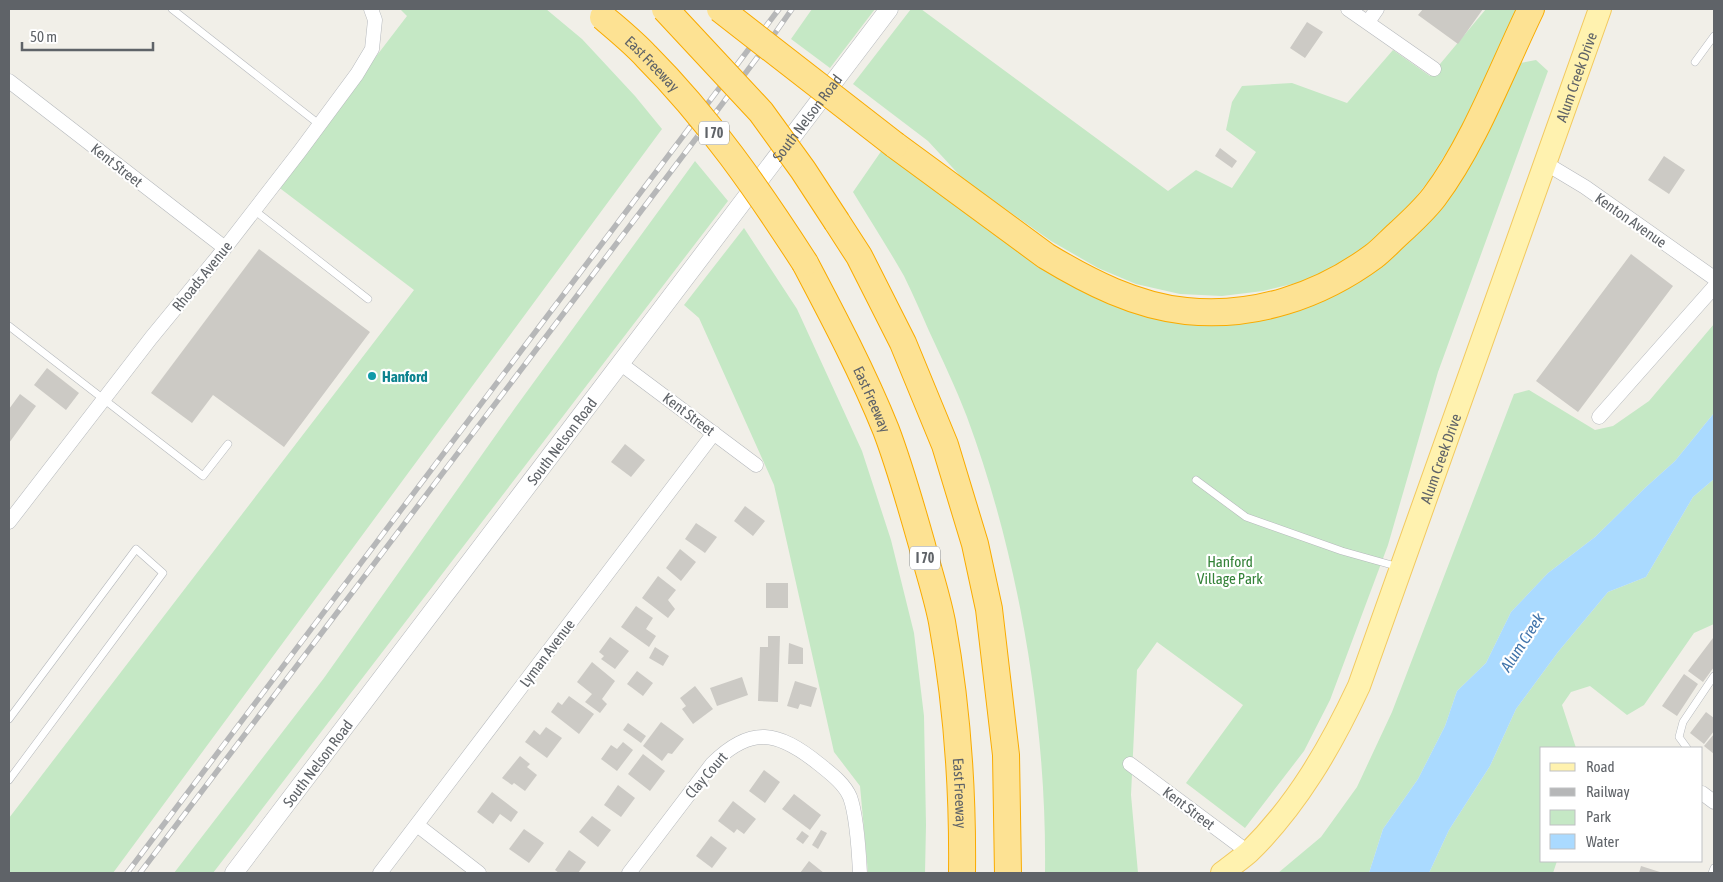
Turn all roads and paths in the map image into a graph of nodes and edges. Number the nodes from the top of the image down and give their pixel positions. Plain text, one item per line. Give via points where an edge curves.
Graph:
1 (172, 9) edge
2 (665, 9) edge
3 (720, 9) edge
4 (889, 9) edge
5 (1348, 9) edge
6 (1377, 9) edge
7 (1531, 9) edge
8 (1600, 9) edge
9 (598, 13) edge
10 (373, 14) edge
11 (1368, 22) junction
12 (1714, 36) edge
13 (1695, 62) dead end
14 (1434, 69) dead end
15 (9, 82) edge
16 (320, 125) junction
17 (1546, 163) junction
18 (254, 210) junction
19 (225, 248) junction
20 (1714, 278) edge
21 (1714, 287) edge
22 (368, 299) dead end
23 (9, 326) edge
24 (621, 364) junction
25 (103, 399) junction
26 (1599, 418) dead end
27 (714, 433) junction
28 (228, 444) dead end
29 (756, 465) dead end
30 (1196, 480) dead end
31 (9, 522) edge
32 (1401, 568) junction
33 (1714, 676) edge
34 (9, 719) edge
35 (1686, 747) edge
36 (1130, 764) dead end
37 (9, 778) edge
38 (1703, 794) edge
39 (1714, 802) edge
40 (417, 825) junction
41 (1248, 852) junction
42 (1714, 868) edge
43 (234, 873) edge
44 (380, 873) edge
45 (479, 873) edge
46 (629, 873) edge
47 (860, 873) edge
48 (962, 873) edge
49 (1008, 873) edge
50 (1222, 873) edge
51 (1712, 873) edge

1 - 16 lane
2 - 49 highway, bridge via 761,112 859,256 903,342 945,445 975,544 989,609 1006,755
3 - 7 highway, bridge via 895,145 1046,256 1111,291 1185,311 1215,312 1253,309 1297,298 1338,280 1376,255 1434,198 1480,118
4 - 24 street, South Nelson Road
5 - 11 street
6 - 11 street
8 - 17 main road, Alum Creek Drive
9 - 48 highway, East Freeway / I 70, bridge via 645,55 706,123 764,200 805,263 838,324 886,430 909,496 941,620 959,757
10 - 16 street, Rhoads Avenue via 372,49
11 - 14 street
12 - 13 lane
15 - 19 street, Kent Street
16 - 18 street, Rhoads Avenue
17 - 20 street, Kenton Avenue
17 - 32 main road, Alum Creek Drive
18 - 19 street, Rhoads Avenue
18 - 22 lane
19 - 25 street, Rhoads Avenue
21 - 26 street
23 - 25 lane
24 - 27 street, Kent Street
24 - 43 street, South Nelson Road
25 - 28 lane via 203,476
25 - 31 street, Rhoads Avenue
27 - 29 street, Kent Street
27 - 40 street, Lyman Avenue
30 - 32 lane via 1246,517
32 - 41 main road, Alum Creek Drive via 1359,686 1325,754 1281,816
33 - 35 lane via 1683,722 1679,737
34 - 37 lane via 136,549 164,573
36 - 41 street, Kent Street
38 - 39 street
40 - 44 street, Lyman Avenue
40 - 45 street
41 - 50 main road, Alum Creek Drive
42 - 51 lane
46 - 47 street, Clay Court via 724,752 736,743 768,737 799,749 836,778 850,796

